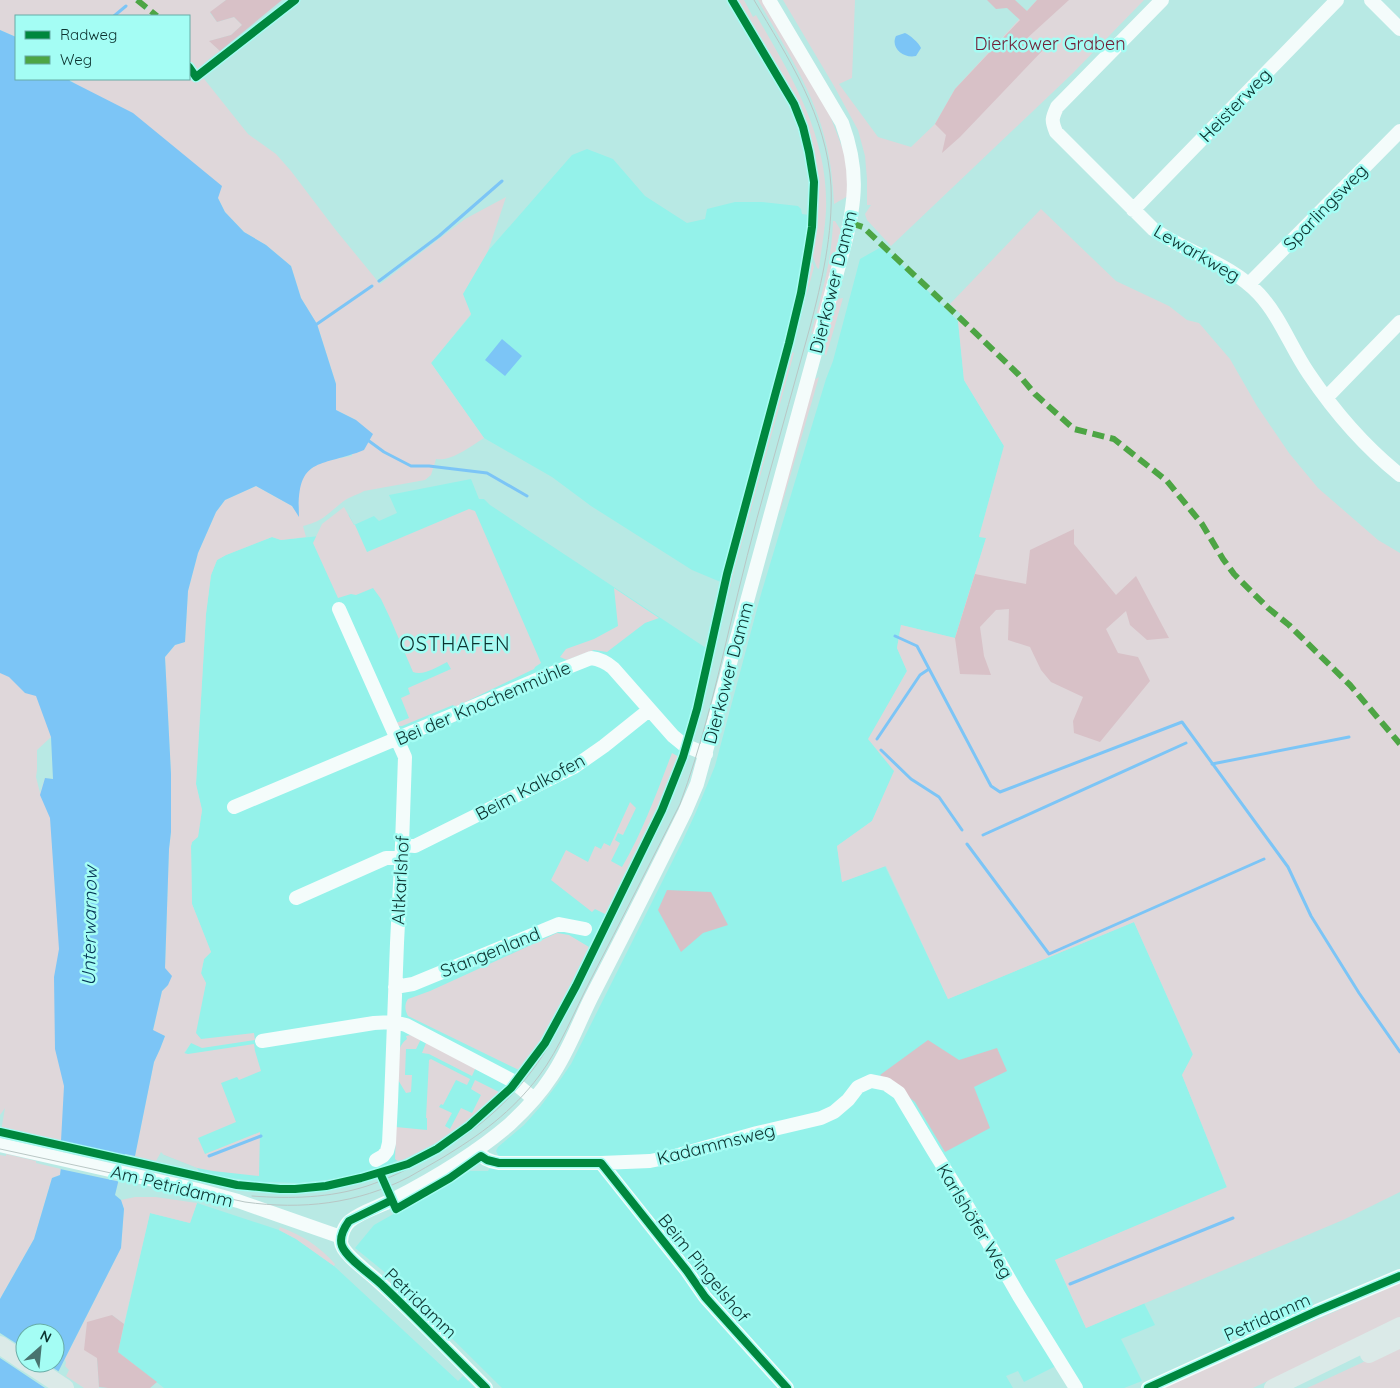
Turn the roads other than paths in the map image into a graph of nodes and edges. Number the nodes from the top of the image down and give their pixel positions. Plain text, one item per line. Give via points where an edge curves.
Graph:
1 (769, 0) edge
2 (1162, 0) edge
3 (1337, 0) edge
4 (1370, 0) edge
5 (1400, 29) edge
6 (1400, 130) edge
7 (1133, 210) junction
8 (1249, 284) junction
9 (1400, 322) edge
10 (1327, 397) junction
11 (1400, 476) edge
12 (340, 609) dead end
13 (649, 710) junction
14 (396, 739) junction
15 (706, 754) junction
16 (234, 807) dead end
17 (402, 852) junction
18 (296, 898) dead end
19 (585, 929) dead end
20 (395, 986) junction
21 (393, 1022) junction
22 (262, 1042) dead end
23 (858, 1087) joint
24 (534, 1099) junction
25 (0, 1145) edge
26 (476, 1150) junction
27 (376, 1160) dead end
28 (596, 1163) junction
29 (341, 1237) junction
30 (1400, 1276) edge
31 (1400, 1326) edge
32 (1400, 1339) edge
33 (0, 1345) edge
34 (15, 1355) edge
35 (42, 1373) edge
36 (65, 1388) edge
37 (486, 1388) edge
38 (787, 1388) edge
39 (1076, 1388) edge
40 (1148, 1388) edge
41 (1274, 1388) edge
42 (1299, 1388) edge

1 - 15 street, Dierkower Damm via 842,123 852,161 854,202 851,223
2 - 7 street, Lewarkweg via 1057,107 1052,117 1056,132
3 - 7 street, Heisterweg
4 - 5 street
6 - 8 street, Sparlingsweg
7 - 8 street, Lewarkweg via 1167,239 1234,272
8 - 10 street, Lewarkweg via 1276,316 1308,373
9 - 10 street
10 - 11 street, Lewarkweg via 1372,450
12 - 14 street, Altkarlshof
13 - 14 street, Bei der Knochenmühle via 613,668 606,662 591,658
13 - 15 street, Bei der Knochenmühle via 682,744
13 - 17 street, Beim Kalkofen via 574,767
14 - 16 street, Bei der Knochenmühle
14 - 17 street, Altkarlshof via 405,757
15 - 24 street, Dierkower Damm via 685,812 567,1050
17 - 18 street, Beim Kalkofen
17 - 20 street, Altkarlshof
19 - 20 street, Stangenland via 559,924 412,984
20 - 21 street, Altkarlshof
21 - 22 street
21 - 24 street via 511,1080
21 - 27 street, Altkarlshof via 389,1143 387,1151
23 - 28 street, Kadammsweg via 834,1112 821,1118 650,1161
23 - 39 street, Karlshöfer Weg via 871,1081 886,1084 900,1093
24 - 26 street, Dierkower Damm
25 - 29 street, Am Petridamm via 198,1190
26 - 28 street, Kadammsweg via 496,1163
26 - 29 street, Dierkower Damm via 439,1174 349,1221
28 - 38 street, Beim Pingelshof via 705,1297
29 - 37 street, Petridamm via 346,1252
30 - 40 street, Petridamm
31 - 41 main road
32 - 42 main road
33 - 34 main road
35 - 36 main road

